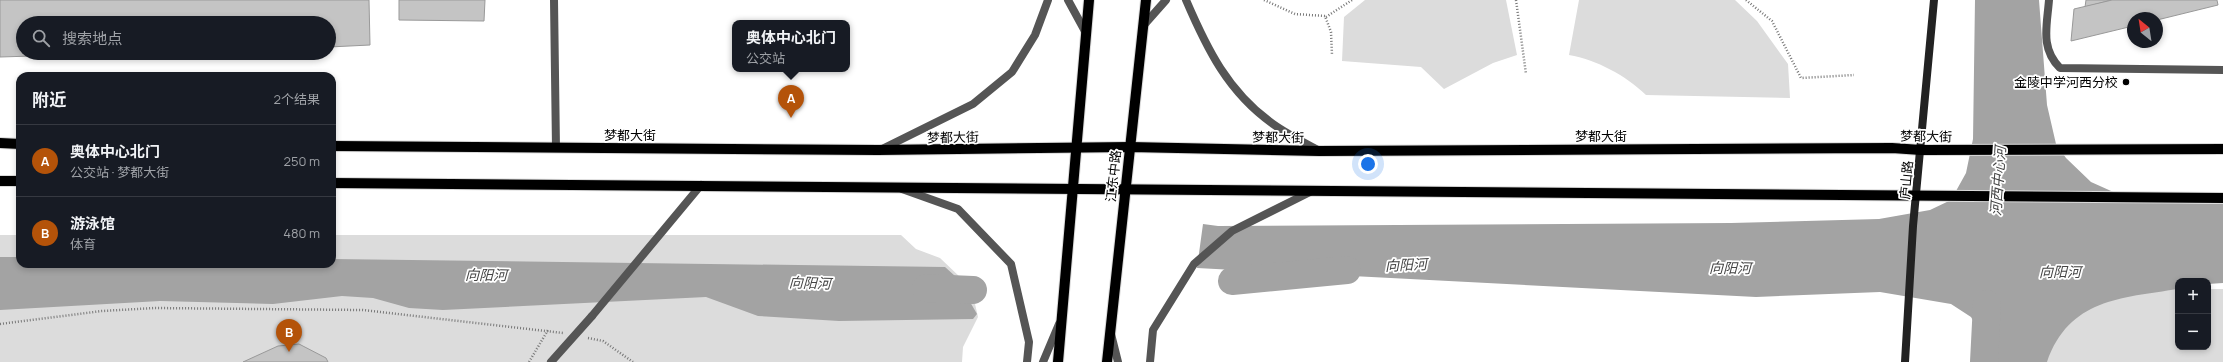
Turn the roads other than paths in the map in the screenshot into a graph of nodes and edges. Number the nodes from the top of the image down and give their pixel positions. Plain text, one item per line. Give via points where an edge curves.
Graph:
1 (554, 0) edge
2 (1048, 0) edge
3 (1068, 0) edge
4 (1089, 0) edge
5 (1146, 0) edge
6 (1166, 0) edge
7 (1186, 0) edge
8 (1934, 0) edge
9 (2049, 0) edge
10 (1143, 26) junction
11 (1086, 33) junction
12 (2223, 70) edge
13 (0, 144) edge
14 (16, 144) edge
15 (336, 146) edge
16 (1130, 147) junction
17 (556, 148) junction
18 (1075, 148) junction
19 (2223, 149) edge
20 (878, 150) junction
21 (1921, 150) junction
22 (1319, 151) junction
23 (0, 181) edge
24 (16, 181) edge
25 (336, 183) edge
26 (701, 185) junction
27 (894, 186) junction
28 (1073, 188) junction
29 (1124, 189) junction
30 (1313, 191) junction
31 (1917, 195) junction
32 (2223, 198) edge
33 (1062, 318) junction
34 (1110, 329) junction
35 (551, 362) edge
36 (1027, 362) edge
37 (1043, 362) edge
38 (1058, 362) edge
39 (1107, 362) edge
40 (1118, 362) edge
41 (1150, 362) edge
42 (1905, 362) edge

1 - 17 street
2 - 20 street via 1035,35 1012,72 972,104
3 - 11 street
4 - 11 main road
5 - 10 main road, 江东中路
6 - 10 street
7 - 22 street via 1205,45 1236,91 1273,124
8 - 21 main road, 庐山路
9 - 12 street via 2046,43 2051,59 2060,68
10 - 16 main road, 江东中路
11 - 18 main road
13 - 14 main road
15 - 17 main road, 梦都大街
16 - 18 main road, 梦都大街
16 - 22 main road, 梦都大街
16 - 29 main road, 江东中路
17 - 20 main road, 梦都大街
18 - 20 main road, 梦都大街
18 - 28 main road
19 - 21 main road, 梦都大街
21 - 22 main road, 梦都大街 via 1884,148
21 - 31 main road, 庐山路
23 - 24 main road
25 - 26 main road
26 - 27 main road
26 - 35 street
27 - 28 main road
27 - 36 street via 958,209 1011,264 1029,342
28 - 29 main road
28 - 33 main road
29 - 30 main road
29 - 34 main road, 江东中路
30 - 31 main road
30 - 41 street via 1232,231 1194,264 1153,330
31 - 32 main road
31 - 42 main road, 庐山路
33 - 37 street
33 - 38 main road
34 - 39 main road, 江东中路
34 - 40 street, 江东中路

